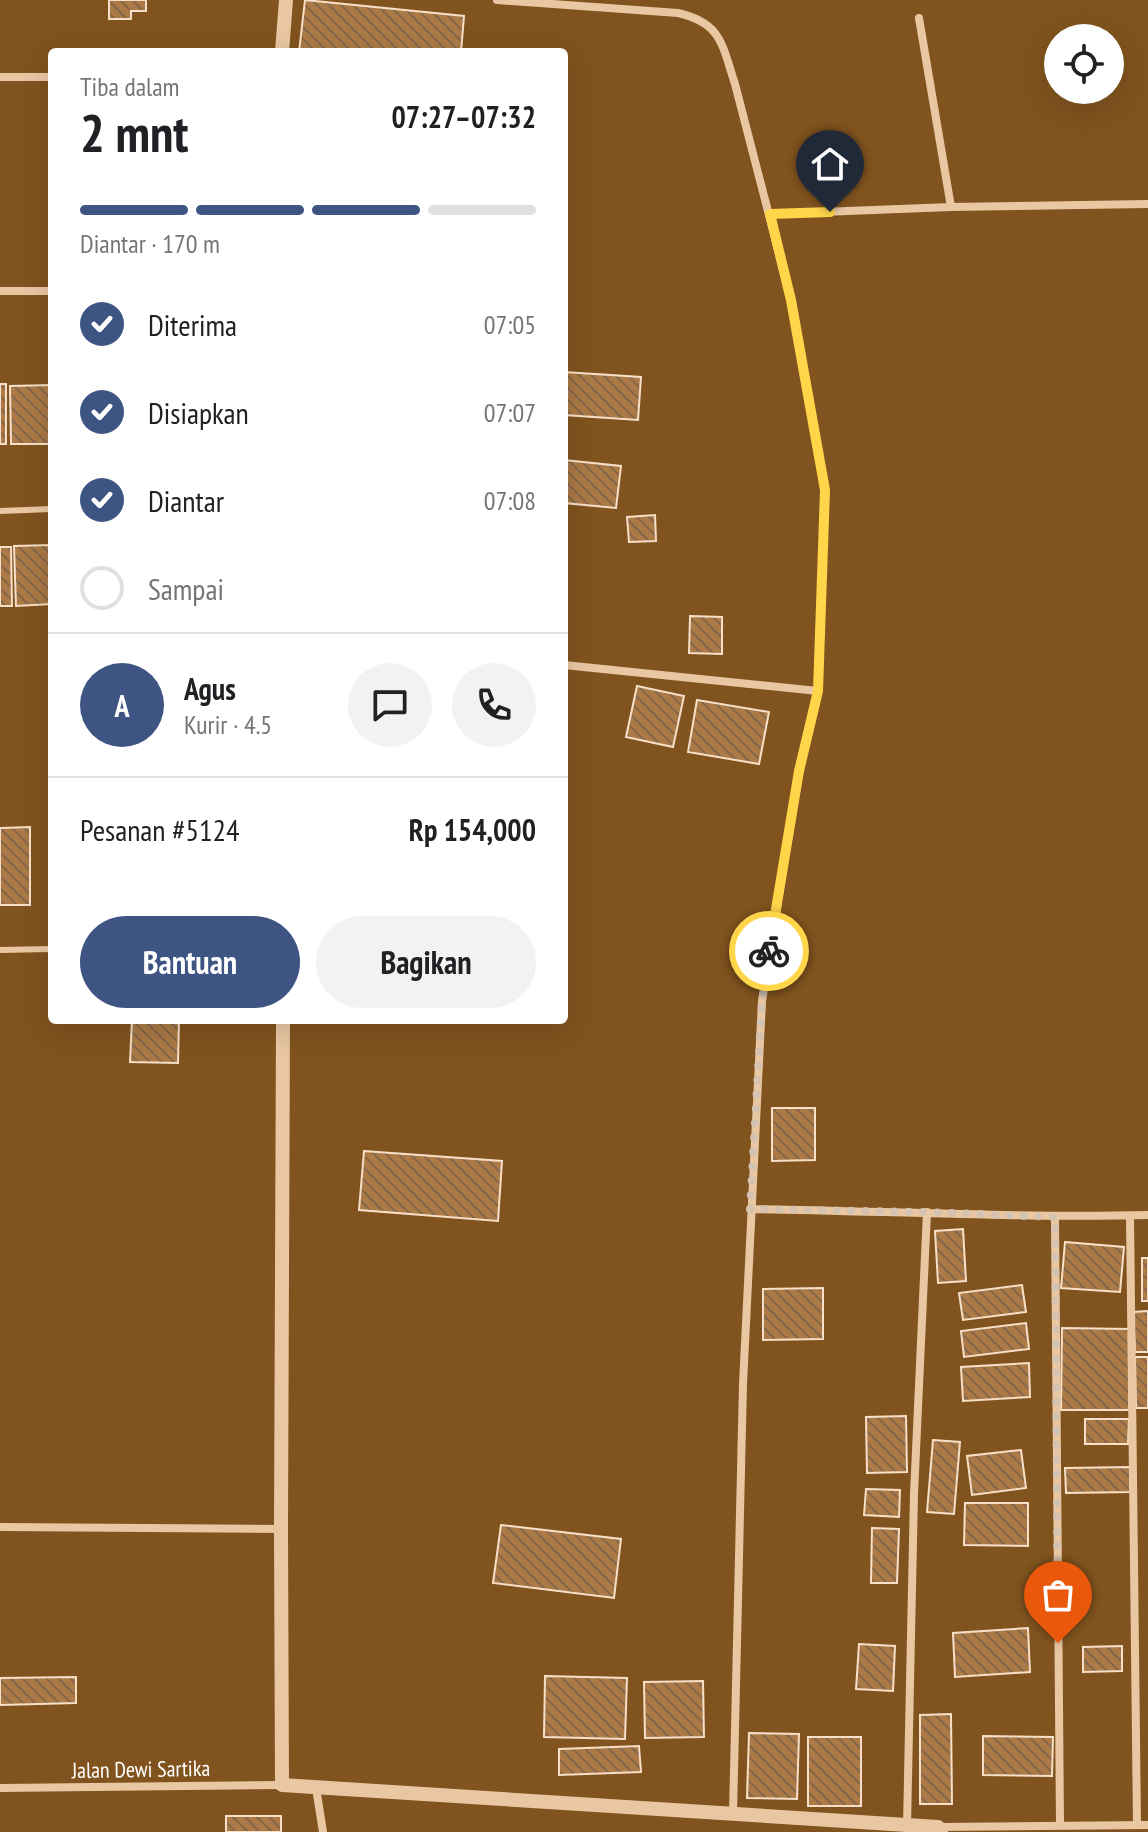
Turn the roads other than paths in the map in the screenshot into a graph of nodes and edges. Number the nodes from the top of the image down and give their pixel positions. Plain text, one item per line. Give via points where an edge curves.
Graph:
1 (286, 0) edge
2 (497, 0) edge
3 (919, 18) dead end
4 (282, 48) edge
5 (0, 77) edge
6 (48, 77) edge
7 (1148, 204) edge
8 (951, 207) junction
9 (770, 214) junction
10 (0, 291) edge
11 (48, 291) edge
12 (48, 509) edge
13 (0, 511) edge
14 (568, 665) edge
15 (818, 691) junction
16 (48, 949) edge
17 (0, 950) edge
18 (283, 1024) edge
19 (750, 1209) junction
20 (927, 1212) junction
21 (1148, 1215) edge
22 (1130, 1216) junction
23 (1055, 1217) junction
24 (0, 1527) edge
25 (281, 1529) junction
26 (282, 1785) junction
27 (0, 1788) edge
28 (316, 1788) junction
29 (733, 1814) junction
30 (907, 1825) junction
31 (1137, 1825) junction
32 (1148, 1825) edge
33 (1060, 1826) junction
34 (940, 1830) edge
35 (323, 1832) edge

1 - 4 street
2 - 9 street via 678,13 707,23 725,53
3 - 8 street
5 - 6 street
7 - 8 street
8 - 9 street
9 - 15 street via 825,490
10 - 11 street
12 - 13 lane
14 - 15 street
15 - 19 street via 762,1001
16 - 17 lane
18 - 25 street
19 - 20 street
19 - 29 street
20 - 23 street
20 - 30 street
21 - 22 street
22 - 23 street
22 - 31 street
23 - 33 street
24 - 25 street
25 - 26 street
26 - 27 street, Jalan Dewi Sartika
26 - 28 street
28 - 29 street
28 - 35 street
29 - 30 street
30 - 34 street
31 - 32 street
31 - 33 street
33 - 34 street

